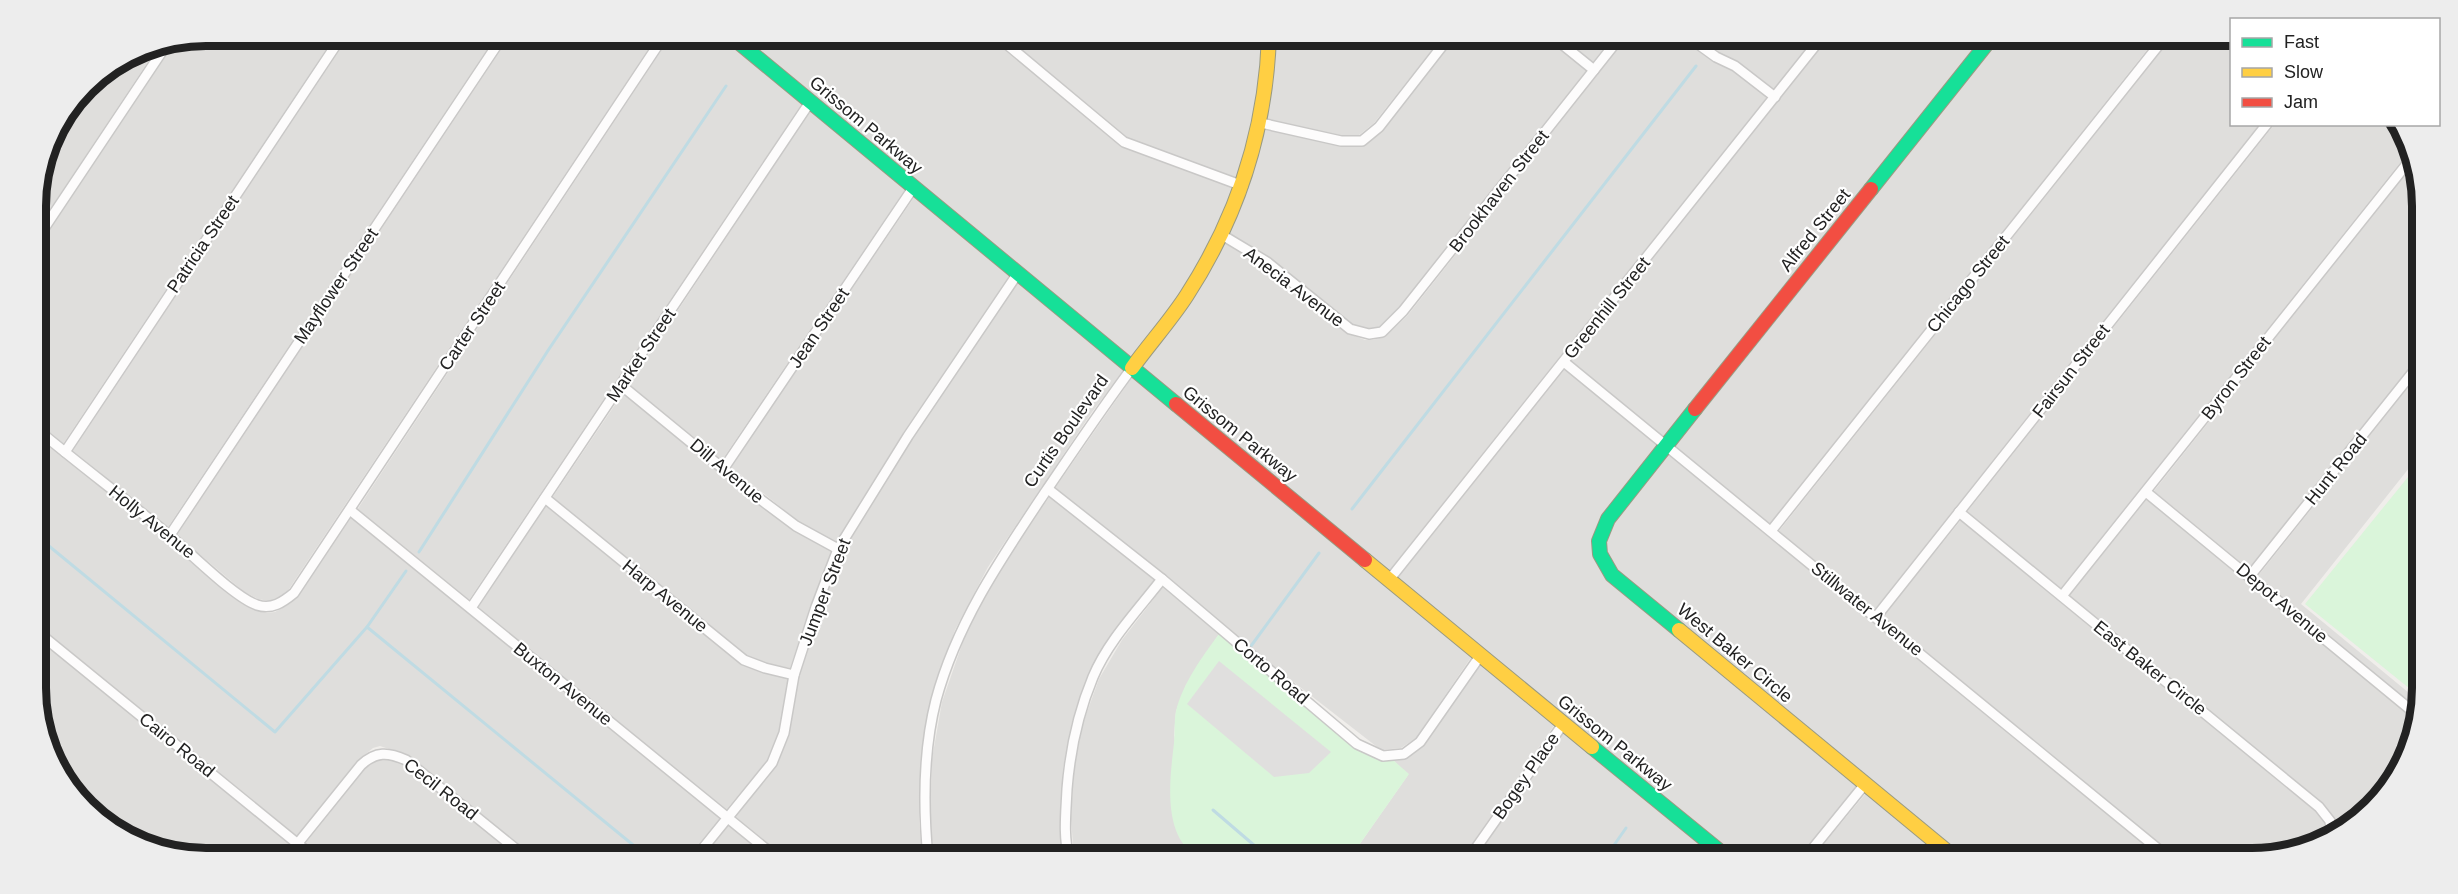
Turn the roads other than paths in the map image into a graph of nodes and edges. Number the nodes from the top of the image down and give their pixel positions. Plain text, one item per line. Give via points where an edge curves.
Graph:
1 (335, 46) edge
2 (495, 46) edge
3 (657, 46) edge
4 (743, 46) edge
5 (1009, 46) edge
6 (1269, 46) edge
7 (1442, 46) edge
8 (1564, 46) edge
9 (1613, 46) edge
10 (1701, 46) edge
11 (1815, 46) edge
12 (1985, 46) edge
13 (2158, 46) edge
14 (161, 53) edge
15 (1594, 70) junction
16 (1775, 97) junction
17 (810, 102) junction
18 (1261, 123) junction
19 (2265, 126) edge
20 (2406, 164) edge
21 (1243, 186) junction
22 (914, 188) junction
23 (47, 224) edge
24 (1222, 235) junction
25 (1018, 273) junction
26 (1368, 334) joint
27 (1564, 362) junction
28 (1132, 368) junction
29 (2412, 373) edge
30 (621, 385) junction
31 (47, 437) edge
32 (1666, 446) junction
33 (65, 452) junction
34 (724, 468) junction
35 (1048, 489) junction
36 (2146, 492) junction
37 (545, 498) junction
38 (350, 510) junction
39 (1959, 512) junction
40 (1771, 531) junction
41 (170, 535) junction
42 (838, 549) junction
43 (2250, 576) junction
44 (1162, 579) junction
45 (1389, 580) junction
46 (2062, 596) junction
47 (270, 606) joint
48 (471, 608) junction
49 (1876, 617) junction
50 (46, 639) edge
51 (1480, 656) junction
52 (794, 675) junction
53 (2410, 708) edge
54 (1563, 724) junction
55 (1865, 784) junction
56 (727, 818) junction
57 (2330, 826) edge
58 (298, 844) junction
59 (1476, 847) edge
60 (1715, 847) edge
61 (1814, 847) edge
62 (1942, 847) edge
63 (2156, 847) edge
64 (295, 848) edge
65 (303, 848) edge
66 (514, 848) edge
67 (703, 848) edge
68 (764, 848) edge
69 (927, 848) edge
70 (1068, 848) edge

1 - 33 street, Patricia Street
2 - 41 street, Mayflower Street
3 - 38 street, Carter Street
4 - 17 street, Grissom Parkway
5 - 21 street via 1124,142
6 - 18 street, Curtis Boulevard
7 - 18 street via 1362,141 1341,141
8 - 15 street
9 - 15 street, Brookhaven Street
10 - 16 street
11 - 16 street, Greenhill Street
12 - 32 street, Alfred Street
13 - 40 street, Chicago Street
14 - 23 street
15 - 26 street, Brookhaven Street via 1403,311 1382,332
16 - 27 street, Greenhill Street
17 - 22 street, Grissom Parkway
17 - 30 street, Market Street
18 - 21 street, Curtis Boulevard
19 - 39 street, Fairsun Street
20 - 36 street, Byron Street
21 - 24 street, Curtis Boulevard
22 - 25 street, Grissom Parkway
22 - 34 street, Jean Street
24 - 26 street, Anecia Avenue via 1267,262 1350,329
24 - 28 street, Curtis Boulevard via 1186,296
25 - 28 street, Grissom Parkway
25 - 42 street, Jumper Street via 908,436
27 - 32 street, Stillwater Avenue
27 - 45 street, Greenhill Street
28 - 35 street, Curtis Boulevard
28 - 45 street, Grissom Parkway
29 - 43 street, Hunt Road
30 - 34 street, Dill Avenue
30 - 37 street, Market Street
31 - 33 street, Holly Avenue
32 - 40 street, Stillwater Avenue
32 - 55 street, West Baker Circle via 1608,519 1597,550 1603,563 1612,575
33 - 41 street, Holly Avenue
34 - 42 street, Dill Avenue via 796,526
35 - 44 street, Corto Road
35 - 69 street, Curtis Boulevard via 993,570 960,633 936,700 926,758
36 - 43 street, Depot Avenue
36 - 46 street, Byron Street
37 - 48 street, Market Street
37 - 52 street, Harp Avenue via 744,660
38 - 47 street, Carter Street via 294,593
38 - 48 street, Buxton Avenue
39 - 46 street, East Baker Circle
39 - 49 street, Fairsun Street
40 - 49 street, Stillwater Avenue
41 - 47 street, Holly Avenue via 240,595
42 - 52 street, Jumper Street
43 - 53 street, Depot Avenue
44 - 51 street, Corto Road via 1358,744 1383,756 1404,754 1420,742
44 - 70 street via 1117,637 1094,676 1077,724 1068,769
45 - 51 street, Grissom Parkway
46 - 57 street, East Baker Circle via 2319,807
48 - 56 street, Buxton Avenue
49 - 63 street, Stillwater Avenue
50 - 58 street, Cairo Road
51 - 54 street, Grissom Parkway
52 - 56 street, Jumper Street via 784,733 772,763
54 - 59 street, Bogey Place
54 - 60 street, Grissom Parkway
55 - 61 street
55 - 62 street, West Baker Circle
56 - 67 street, Jumper Street
56 - 68 street, Buxton Avenue
58 - 64 street
58 - 65 street, Cairo Road
58 - 66 street, Cecil Road via 360,765 379,753 406,760

